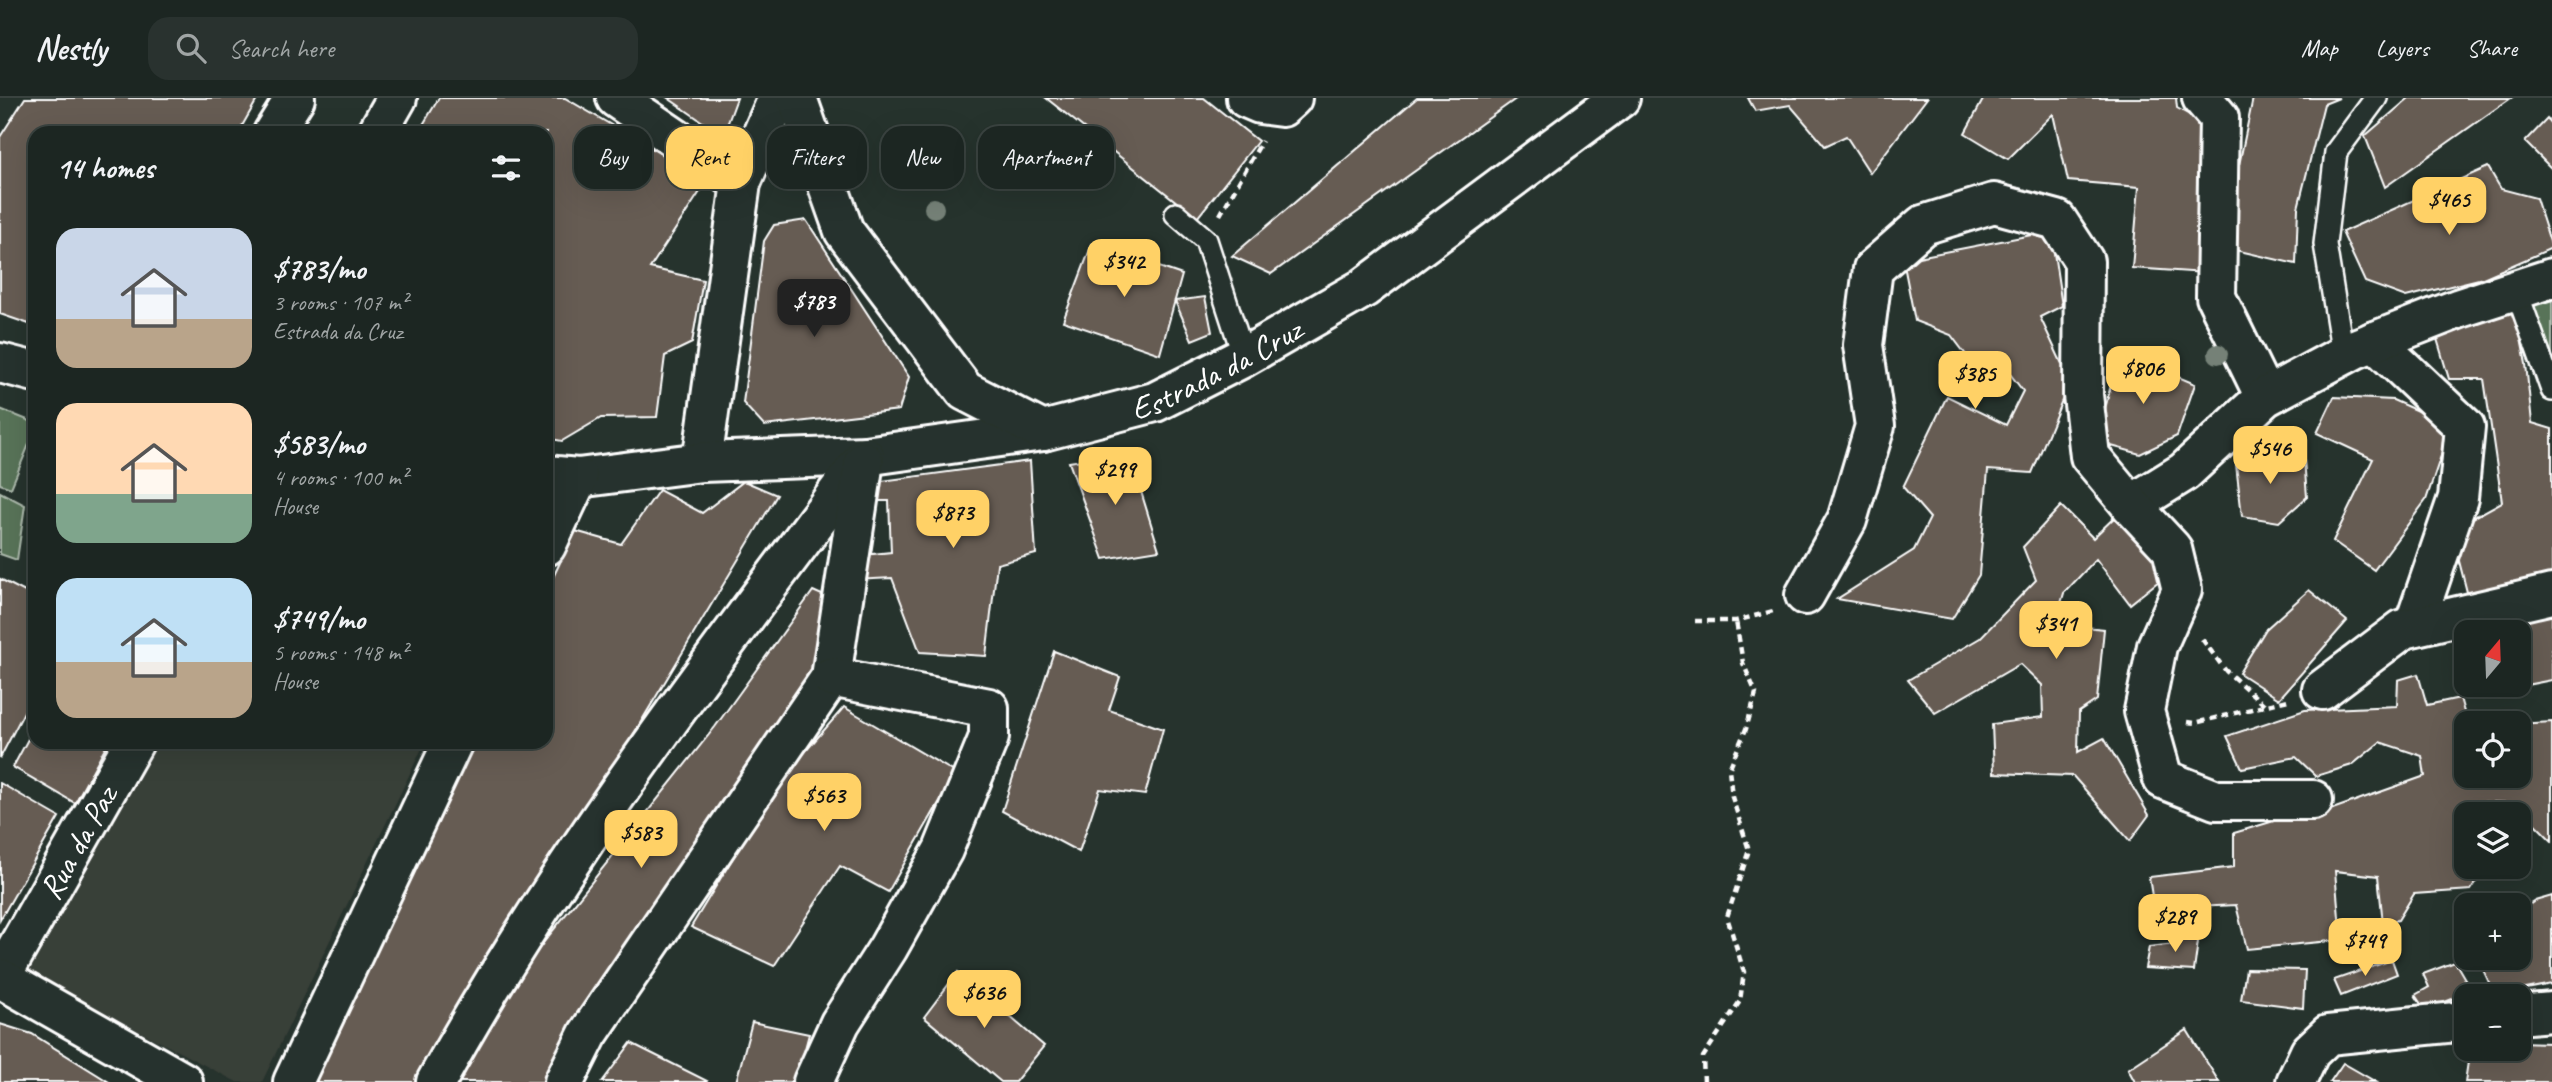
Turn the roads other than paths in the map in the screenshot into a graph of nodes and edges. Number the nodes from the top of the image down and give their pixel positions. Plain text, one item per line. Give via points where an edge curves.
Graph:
1 (295, 98) edge
2 (397, 98) edge
3 (616, 98) edge
4 (778, 98) edge
5 (797, 98) edge
6 (1620, 98) edge
7 (2202, 98) edge
8 (2376, 98) edge
9 (277, 126) edge
10 (381, 126) edge
11 (666, 132) edge
12 (753, 155) edge
13 (740, 189) edge
14 (1176, 214) dead end
15 (2552, 278) edge
16 (2516, 290) junction
17 (2358, 348) junction
18 (1244, 357) junction
19 (0, 363) edge
20 (28, 370) edge
21 (2552, 390) edge
22 (2265, 397) junction
23 (1043, 430) junction
24 (865, 456) junction
25 (702, 462) junction
26 (562, 477) edge
27 (2131, 505) junction
28 (553, 515) edge
29 (2552, 594) edge
30 (1805, 595) road end
31 (2414, 626) junction
32 (831, 677) junction
33 (2322, 690) road end
34 (130, 749) edge
35 (450, 749) edge
36 (2313, 800) dead end
37 (0, 978) edge
38 (2552, 1012) edge
39 (2531, 1014) edge
40 (2454, 1022) edge
41 (183, 1082) edge
42 (293, 1082) edge
43 (436, 1082) edge
44 (564, 1082) edge
45 (813, 1082) edge
46 (2296, 1082) edge

1 - 9 street
2 - 10 street
3 - 11 street
4 - 12 street
5 - 23 street via 844,231 965,391
6 - 18 street, Estrada da Cruz via 1364,288
7 - 22 street via 2219,118 2216,297
8 - 17 lane via 2336,152 2325,244
13 - 25 street
14 - 18 lane via 1206,240
15 - 16 street
16 - 17 street
16 - 21 lane
17 - 22 street
17 - 31 street via 2465,427 2458,498
18 - 23 street, Estrada da Cruz via 1155,402
19 - 20 street
22 - 27 street via 2184,472
23 - 24 street, Estrada da Cruz
24 - 25 street, Estrada da Cruz
24 - 32 street
24 - 43 street via 660,730 480,1001
25 - 26 street, Estrada da Cruz
26 - 28 street
27 - 30 street via 2090,456 2083,396 2084,261 2057,220 1994,203 1923,225 1873,269 1863,345 1875,426 1847,520
27 - 36 street via 2172,549 2182,590 2157,646 2144,711 2162,779 2216,800
29 - 31 street
31 - 33 street via 2403,629
32 - 44 street via 588,1034
32 - 45 street via 989,708 989,737 943,850 840,1023
34 - 37 street, Rua da Paz
35 - 42 street
37 - 41 street
38 - 39 street
40 - 46 street via 2328,1035 2310,1052

